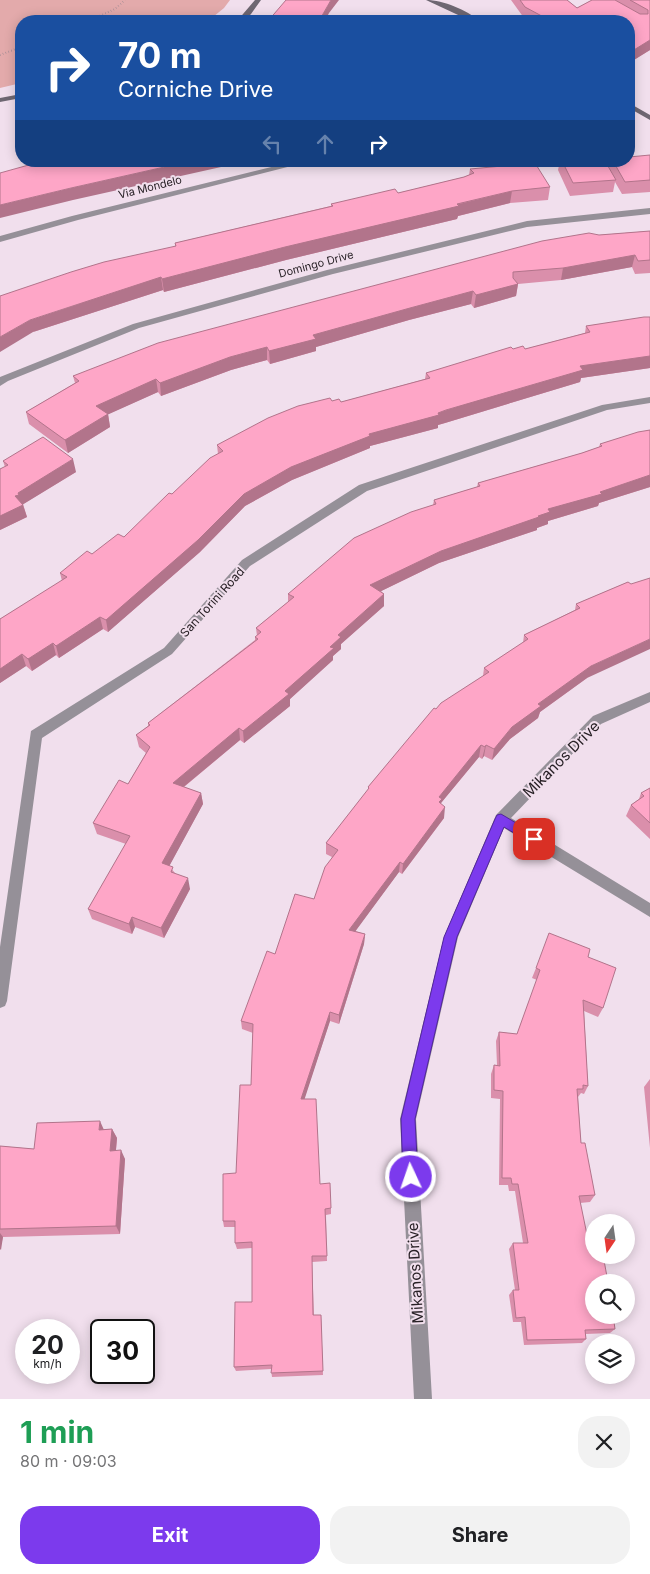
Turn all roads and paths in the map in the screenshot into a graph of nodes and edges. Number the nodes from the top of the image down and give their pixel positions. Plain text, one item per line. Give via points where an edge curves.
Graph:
1 (125, 0) edge
2 (258, 0) edge
3 (429, 0) edge
4 (102, 15) edge
5 (247, 15) edge
6 (464, 15) edge
7 (15, 49) edge
8 (0, 55) edge
9 (15, 97) edge
10 (0, 100) edge
11 (635, 109) edge
12 (650, 118) edge
13 (282, 167) edge
14 (650, 211) edge
15 (0, 239) edge
16 (0, 383) edge
17 (650, 400) edge
18 (650, 697) edge
19 (501, 819) junction
20 (650, 911) edge
21 (0, 1001) edge
22 (423, 1399) edge

1 - 4 path
2 - 5 street
3 - 6 street
7 - 8 path
9 - 10 street
11 - 12 street
13 - 15 street, Via Mondelo
14 - 16 street, Domingo Drive via 528,224 330,272 136,326
17 - 21 street, San Torini Road via 606,407 363,488 246,564 168,651 36,735
18 - 19 street, Mikanos Drive via 597,720
19 - 20 street
19 - 22 street, Mikanos Drive via 451,937 408,1119

